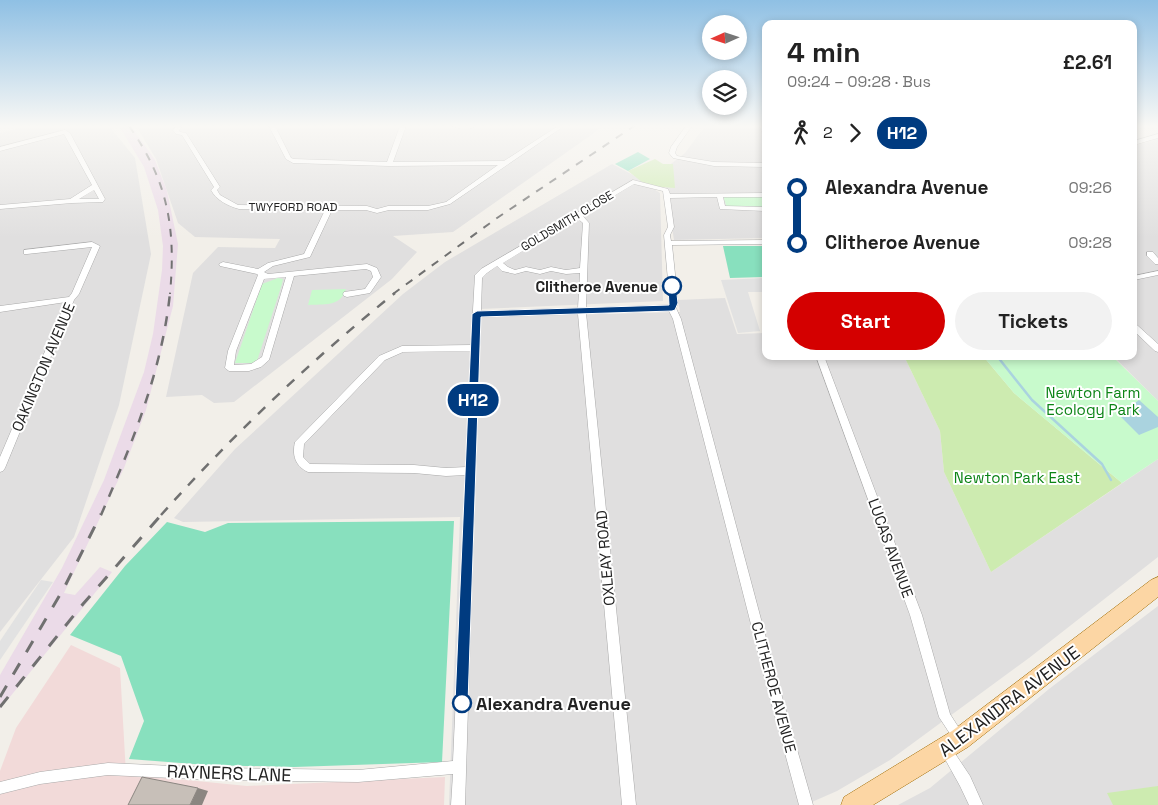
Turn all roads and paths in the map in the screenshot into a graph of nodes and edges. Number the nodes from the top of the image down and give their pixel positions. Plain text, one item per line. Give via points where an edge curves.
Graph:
1 (483, 163) edge
2 (506, 163) edge
3 (83, 164) edge
4 (204, 164) edge
5 (375, 164) edge
6 (389, 164) joint
7 (430, 164) edge
8 (712, 164) edge
9 (762, 165) edge
10 (491, 174) junction
11 (95, 186) junction
12 (762, 195) edge
13 (667, 196) junction
14 (720, 196) junction
15 (72, 201) junction
16 (0, 207) edge
17 (330, 207) junction
18 (762, 209) edge
19 (578, 215) junction
20 (762, 242) edge
21 (669, 243) junction
22 (27, 252) dead end
23 (1150, 254) dead end
24 (500, 262) junction
25 (1158, 262) edge
26 (223, 264) dead end
27 (87, 268) joint
28 (583, 270) junction
29 (260, 274) junction
30 (291, 274) junction
31 (1158, 274) edge
32 (1137, 278) edge
33 (347, 294) dead end
34 (71, 299) junction
35 (672, 308) junction
36 (0, 309) edge
37 (582, 311) junction
38 (477, 314) junction
39 (1137, 329) edge
40 (1154, 341) edge
41 (475, 348) junction
42 (1158, 349) edge
43 (821, 360) edge
44 (0, 468) edge
45 (470, 471) junction
46 (1158, 586) edge
47 (953, 745) junction
48 (460, 767) junction
49 (0, 788) edge
50 (458, 805) edge
51 (629, 805) edge
52 (806, 805) edge
53 (852, 805) edge
54 (976, 805) edge

1 - 10 street
2 - 10 street, TWYFORD ROAD
3 - 11 street
4 - 17 street, TWYFORD ROAD via 232,206
5 - 6 street
6 - 7 street
8 - 9 street
10 - 17 street, TWYFORD ROAD via 439,206 381,210
11 - 15 street
11 - 15 street via 101,201
12 - 14 street
13 - 14 street
13 - 19 street, GOLDSMITH CLOSE via 663,188 634,182
13 - 21 street via 671,227
14 - 18 street via 722,208
15 - 16 street
17 - 29 street via 307,255 276,261
19 - 24 street, GOLDSMITH CLOSE
19 - 28 street, OXLEAY ROAD via 586,223
20 - 21 street
21 - 35 street
22 - 27 street via 92,244 96,246
23 - 25 street
24 - 28 street via 515,272 526,269 540,272
24 - 38 street, GOLDSMITH CLOSE via 478,277
26 - 29 street
27 - 34 street, OAKINGTON AVENUE
28 - 37 street, OXLEAY ROAD
29 - 30 street
29 - 30 street via 229,368 250,368 266,358
30 - 33 street via 367,266 374,270 378,277 367,291
31 - 32 street
34 - 36 street
34 - 44 street, OAKINGTON AVENUE
35 - 37 street
35 - 52 street, CLITHEROE AVENUE via 680,328
37 - 38 street
37 - 51 street, OXLEAY ROAD
38 - 41 street
39 - 40 street
40 - 42 street
41 - 45 street
41 - 45 street via 402,349 382,358 300,442 297,453 300,462 308,468
43 - 47 street, LUCAS AVENUE via 916,616
45 - 48 street
46 - 47 main road, ALEXANDRA AVENUE
47 - 53 main road, ALEXANDRA AVENUE
47 - 54 street, LUCAS AVENUE
48 - 49 street, RAYNERS LANE via 358,776 108,769 40,778
48 - 50 street

